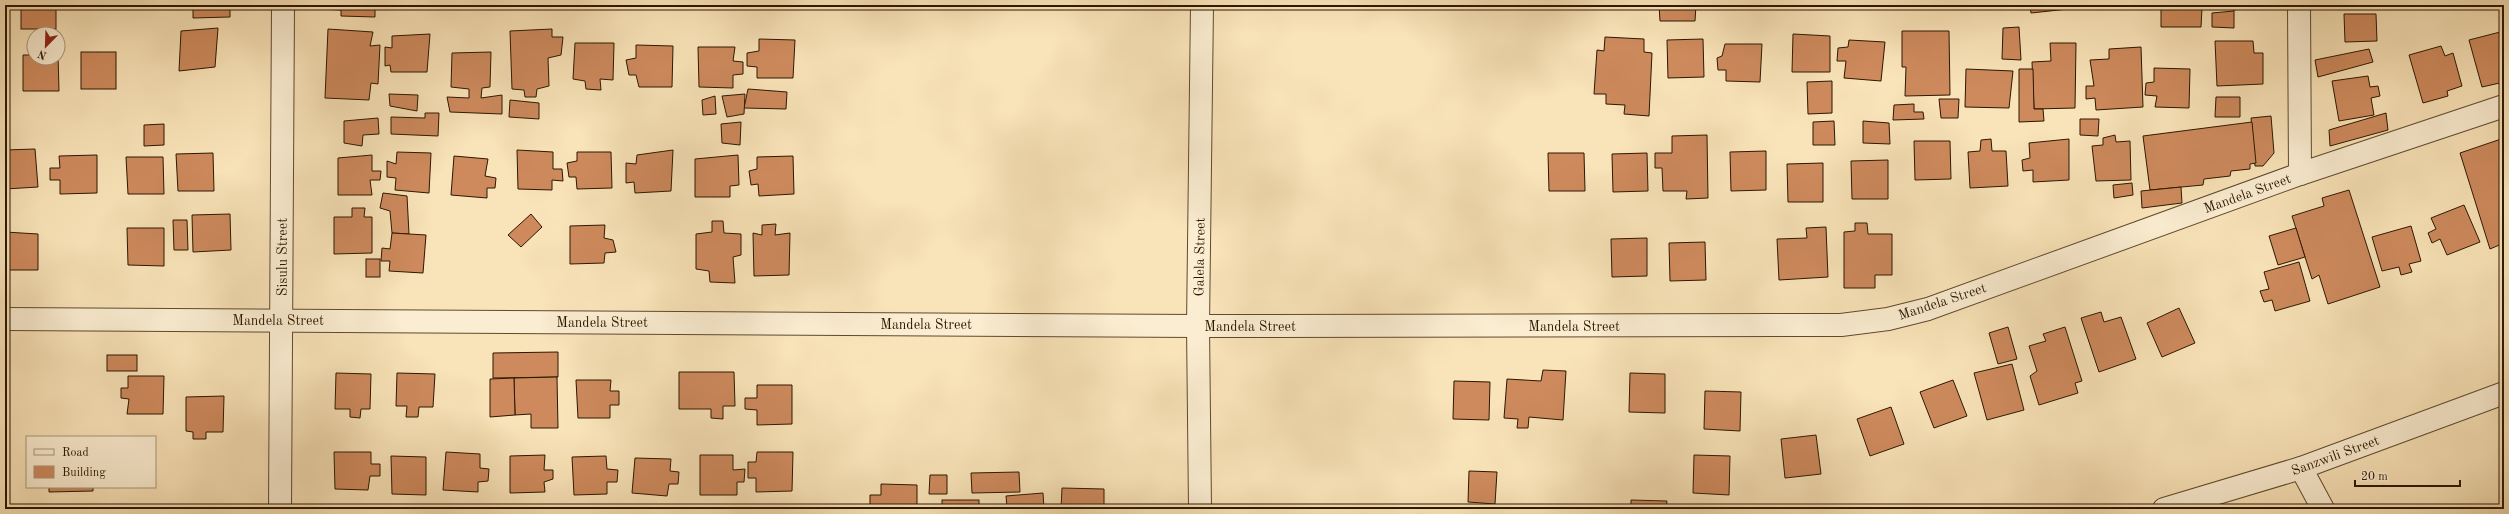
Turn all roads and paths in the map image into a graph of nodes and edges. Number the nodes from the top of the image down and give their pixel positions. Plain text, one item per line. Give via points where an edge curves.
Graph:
1 (283, 5) edge
2 (1202, 5) edge
3 (2299, 5) edge
4 (2504, 106) edge
5 (2300, 174) junction
6 (5, 319) edge
7 (282, 320) junction
8 (1198, 326) junction
9 (2504, 393) edge
10 (2301, 468) junction
11 (280, 509) edge
12 (1200, 509) edge
13 (2164, 509) edge
14 (2323, 509) edge

1 - 7 street, Sisulu Street
2 - 8 street, Galela Street
3 - 5 street, Mandela Street
4 - 5 street
5 - 8 street, Mandela Street via 1928,309 1840,325
6 - 7 street, Mandela Street
7 - 8 street, Mandela Street
7 - 11 street, Sisulu Street
8 - 12 street, Galela Street
9 - 10 street, Sanzwili Street
10 - 13 street, Sanzwili Street
10 - 14 street

